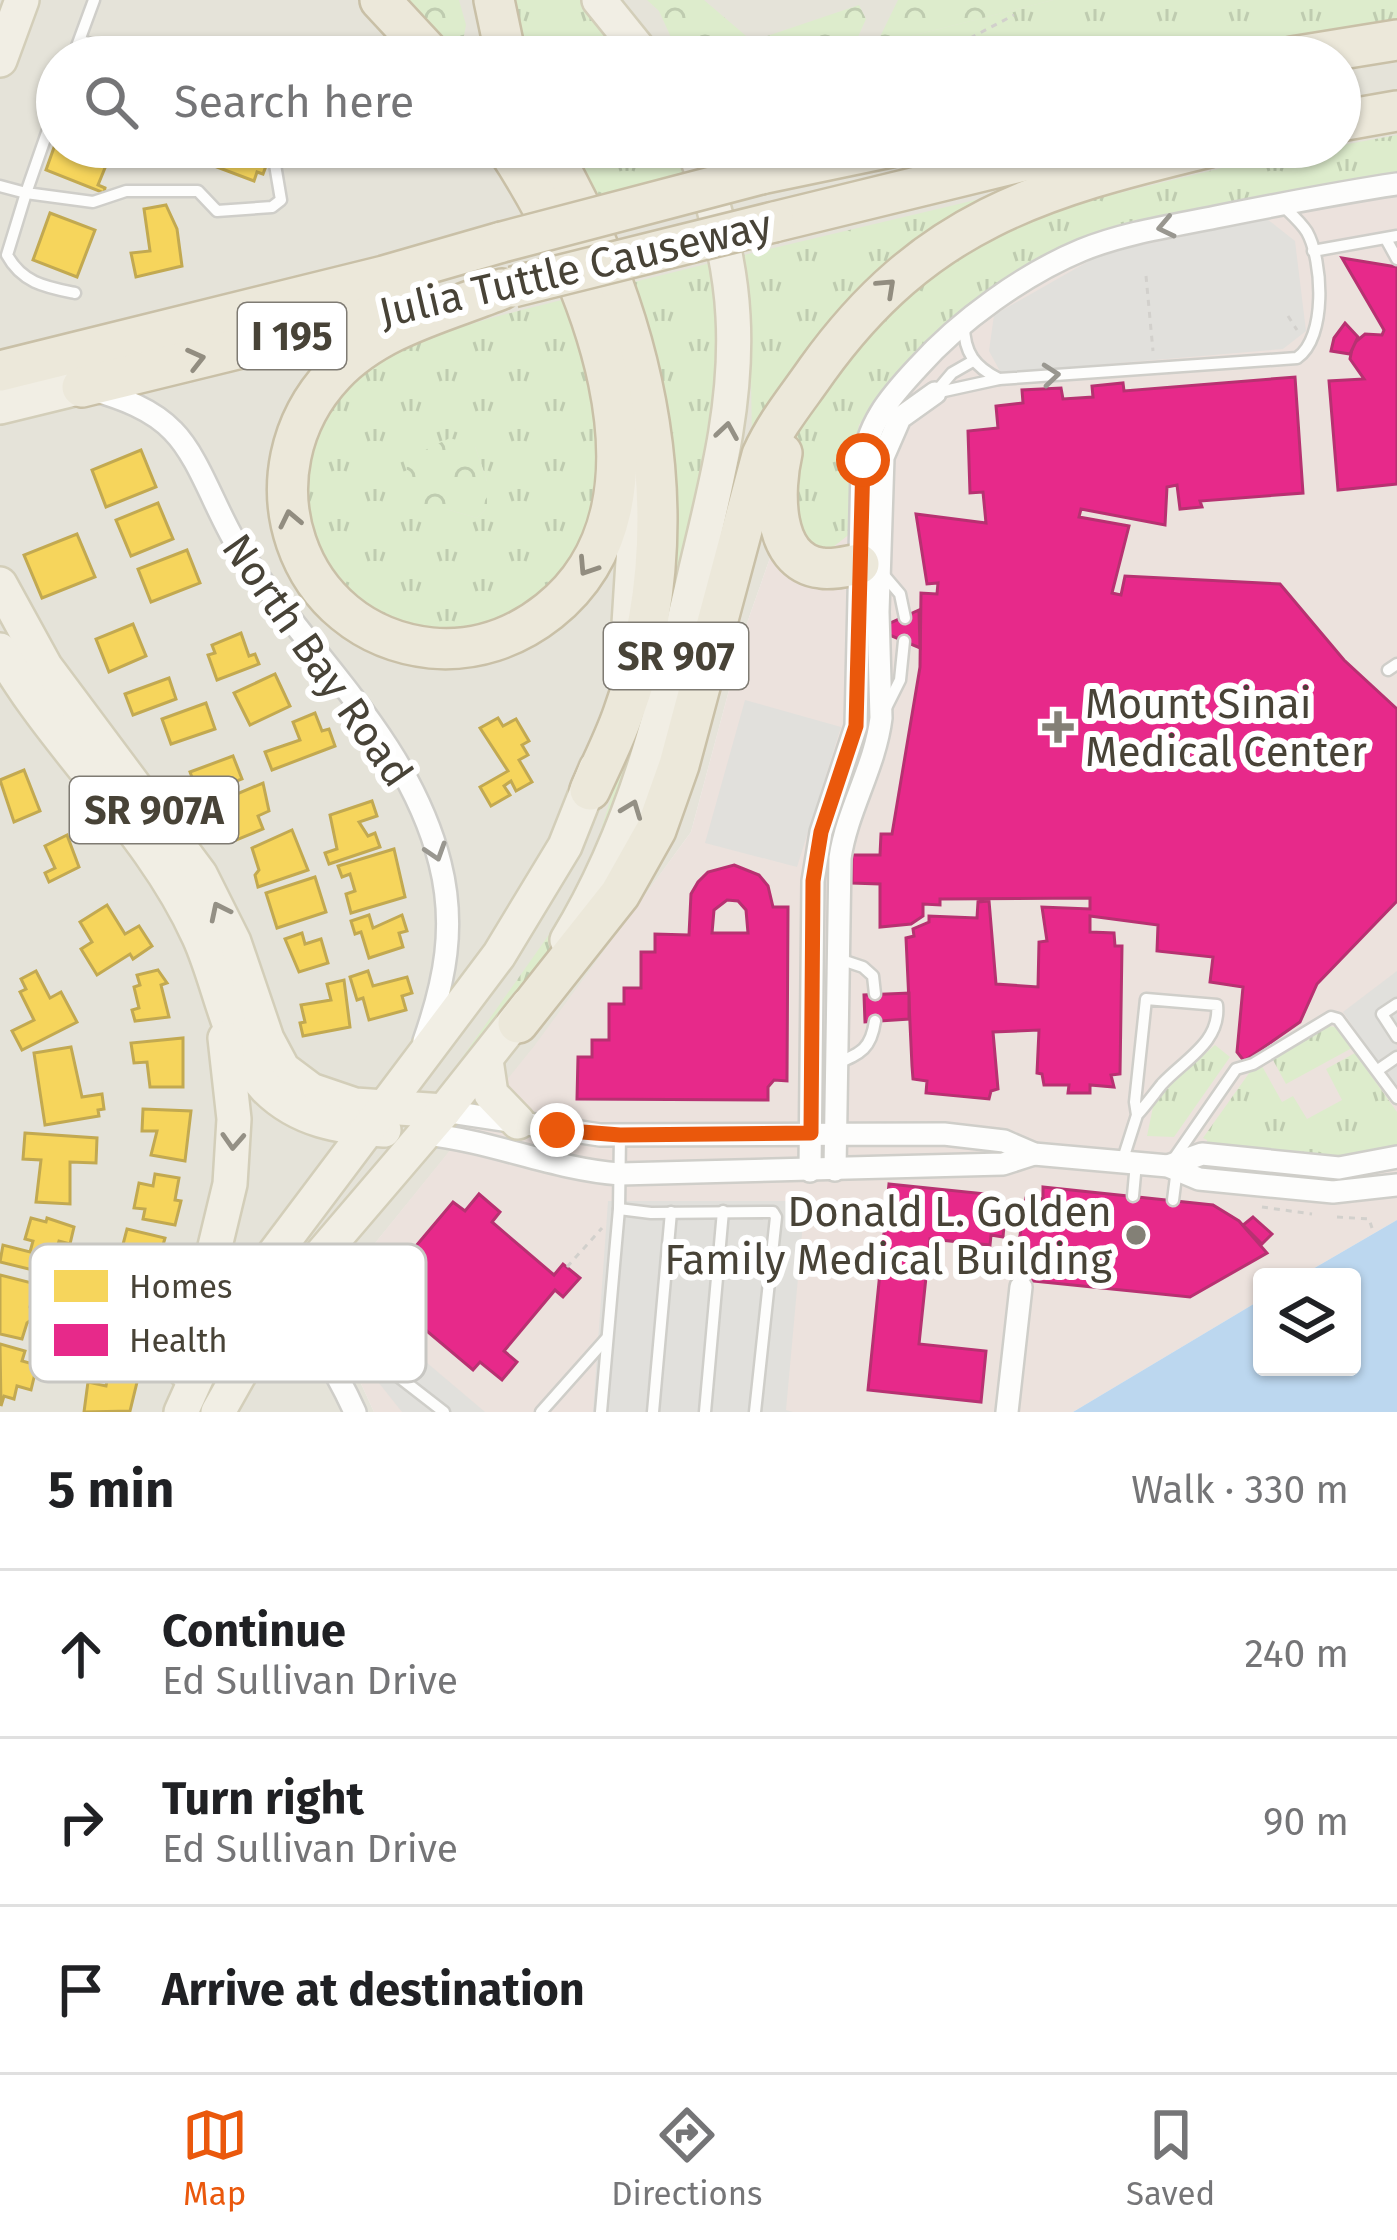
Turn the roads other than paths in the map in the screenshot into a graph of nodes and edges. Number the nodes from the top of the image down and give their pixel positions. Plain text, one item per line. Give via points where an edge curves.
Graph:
1 (22, 0) edge
2 (94, 0) edge
3 (380, 0) edge
4 (494, 0) edge
5 (599, 0) edge
6 (81, 36) edge
7 (413, 36) edge
8 (502, 36) edge
9 (628, 36) edge
10 (1397, 40) edge
11 (1361, 46) edge
12 (1, 56) edge
13 (1397, 85) edge
14 (1361, 91) edge
15 (1397, 111) edge
16 (1361, 117) edge
17 (36, 164) edge
18 (275, 168) edge
19 (518, 168) edge
20 (559, 168) edge
21 (700, 168) edge
22 (790, 168) edge
23 (995, 168) edge
24 (1132, 168) edge
25 (1397, 184) edge
26 (0, 186) edge
27 (26, 193) junction
28 (1281, 204) junction
29 (1392, 237) edge
30 (1313, 251) junction
31 (1397, 259) edge
32 (508, 288) junction
33 (75, 293) dead end
34 (964, 322) junction
35 (596, 331) junction
36 (952, 354) junction
37 (973, 361) junction
38 (4, 367) edge
39 (813, 376) junction
40 (1000, 380) junction
41 (82, 387) junction
42 (935, 393) junction
43 (0, 407) edge
44 (870, 567) junction
45 (0, 584) edge
46 (905, 618) dead end
47 (904, 641) dead end
48 (0, 650) edge
49 (881, 718) junction
50 (590, 790) junction
51 (837, 958) junction
52 (216, 983) junction
53 (875, 994) dead end
54 (1397, 1004) edge
55 (875, 1021) dead end
56 (518, 1023) junction
57 (1397, 1036) edge
58 (1397, 1057) edge
59 (487, 1060) junction
60 (836, 1064) junction
61 (416, 1065) junction
62 (1378, 1070) junction
63 (1393, 1083) edge
64 (321, 1094) junction
65 (1397, 1098) edge
66 (1137, 1115) junction
67 (376, 1118) junction
68 (435, 1122) junction
69 (518, 1122) junction
70 (811, 1133) junction
71 (836, 1133) junction
72 (620, 1135) junction
73 (1034, 1154) junction
74 (1397, 1157) edge
75 (1129, 1162) junction
76 (1307, 1165) junction
77 (1172, 1168) junction
78 (835, 1170) junction
79 (810, 1171) junction
80 (620, 1174) junction
81 (1397, 1185) edge
82 (1319, 1191) junction
83 (1133, 1196) dead end
84 (1173, 1200) dead end
85 (619, 1209) junction
86 (723, 1210) junction
87 (671, 1212) junction
88 (217, 1244) edge
89 (282, 1244) edge
90 (330, 1244) edge
91 (1022, 1287) dead end
92 (608, 1337) junction
93 (184, 1382) edge
94 (194, 1382) edge
95 (235, 1382) edge
96 (339, 1382) edge
97 (406, 1382) edge
98 (180, 1412) edge
99 (218, 1412) edge
100 (355, 1412) edge
101 (445, 1412) edge
102 (541, 1412) edge
103 (601, 1412) edge
104 (653, 1412) edge
105 (704, 1412) edge
106 (754, 1412) edge
107 (1007, 1412) edge

1 - 12 main road
2 - 6 lane
3 - 7 highway
4 - 8 highway
5 - 9 main road
10 - 11 highway
13 - 14 highway
15 - 16 highway
17 - 27 lane
18 - 27 lane via 280,200 272,207 217,211 198,191 184,190 127,191 93,202
19 - 35 highway, SR 907 via 561,243
20 - 50 highway via 631,330 656,476 656,551 641,649
56 -> 21 main road, SR 907 via 596,890 642,782 724,446 733,383 731,290
22 - 38 highway, Julia Tuttle Causeway / I 195, bridge
23 - 32 highway, Julia Tuttle Causeway / I 195, bridge
39 -> 24 highway via 894,279 972,224
25 - 28 street
26 - 27 lane
27 - 33 lane via 8,255 24,277
28 - 30 lane
28 -> 34 street via 1100,243
29 - 30 lane
29 - 31 lane
40 -> 30 lane via 1298,358 1317,327
35 -> 32 highway via 615,468 611,511 587,569 540,618 502,639 430,648 392,638 353,617 310,572 286,512 291,446 307,408 355,355 394,331
41 -> 32 highway, Julia Tuttle Causeway / I 195
34 - 36 street
34 - 37 lane
35 - 50 main road, SR 907 via 616,380 628,445 635,555 626,647
36 - 37 lane
36 - 42 lane
36 - 44 street via 892,394 870,429 862,469
37 - 40 lane
39 - 44 highway via 786,436 778,519 811,566
39 - 56 highway via 763,455 656,830 620,894
40 - 42 lane
41 - 43 main road, Julia Tuttle Causeway / I 195
41 -> 61 street, North Bay Road via 128,401 172,429 236,545 401,772 440,860 449,932 441,991
42 - 44 street via 900,418 886,446
44 - 46 lane via 900,594
44 - 49 street
44 - 70 street via 856,726 813,881
64 -> 45 main road, SR 907A via 283,1069 200,874 45,666
47 - 49 lane via 900,680
48 - 52 main road, SR 907A via 162,870
49 - 51 street via 844,829
50 - 61 main road, SR 907 via 517,928
51 - 53 lane via 873,976
51 - 60 street
52 - 67 main road, SR 907A via 247,1063 268,1090 315,1119
52 -> 88 main road via 232,1091 231,1170
54 - 57 lane via 1382,1014
55 - 60 lane via 863,1053
56 - 59 main road, SR 907
58 - 62 lane
59 - 68 main road, SR 907
59 - 69 main road via 491,1094
60 - 71 street
61 - 64 main road via 370,1088
61 - 67 main road, SR 907
62 - 63 lane
62 - 77 lane via 1338,1019 1320,1021 1236,1069
63 - 65 lane
64 - 67 main road, SR 907A
66 - 66 lane via 1208,1042 1217,1005 1146,999
66 - 75 lane
67 - 68 main road, SR 907A
67 - 89 main road, SR 907
68 - 69 street
68 - 80 street via 565,1167
68 - 90 main road, SR 907
69 - 72 street
70 - 71 street
70 - 72 street
70 - 79 street
71 - 73 street via 1004,1141
71 - 78 street
72 - 80 lane
73 - 75 street
73 - 78 street via 1003,1164
74 - 76 street via 1355,1167
75 - 77 street
75 - 83 lane
76 - 77 street via 1202,1154
76 - 82 street
77 - 82 street via 1199,1179
77 - 84 lane
78 - 79 street
79 - 80 street
80 - 85 lane
81 - 82 street
85 - 87 lane
85 - 92 lane
86 - 87 lane
86 - 105 lane
86 - 106 lane via 766,1209 776,1217
87 - 104 lane
91 - 107 street
92 - 102 lane
92 - 103 lane
93 -> 98 main road
94 - 98 main road, SR 907
95 - 99 main road, SR 907
96 - 100 street
97 - 101 lane

